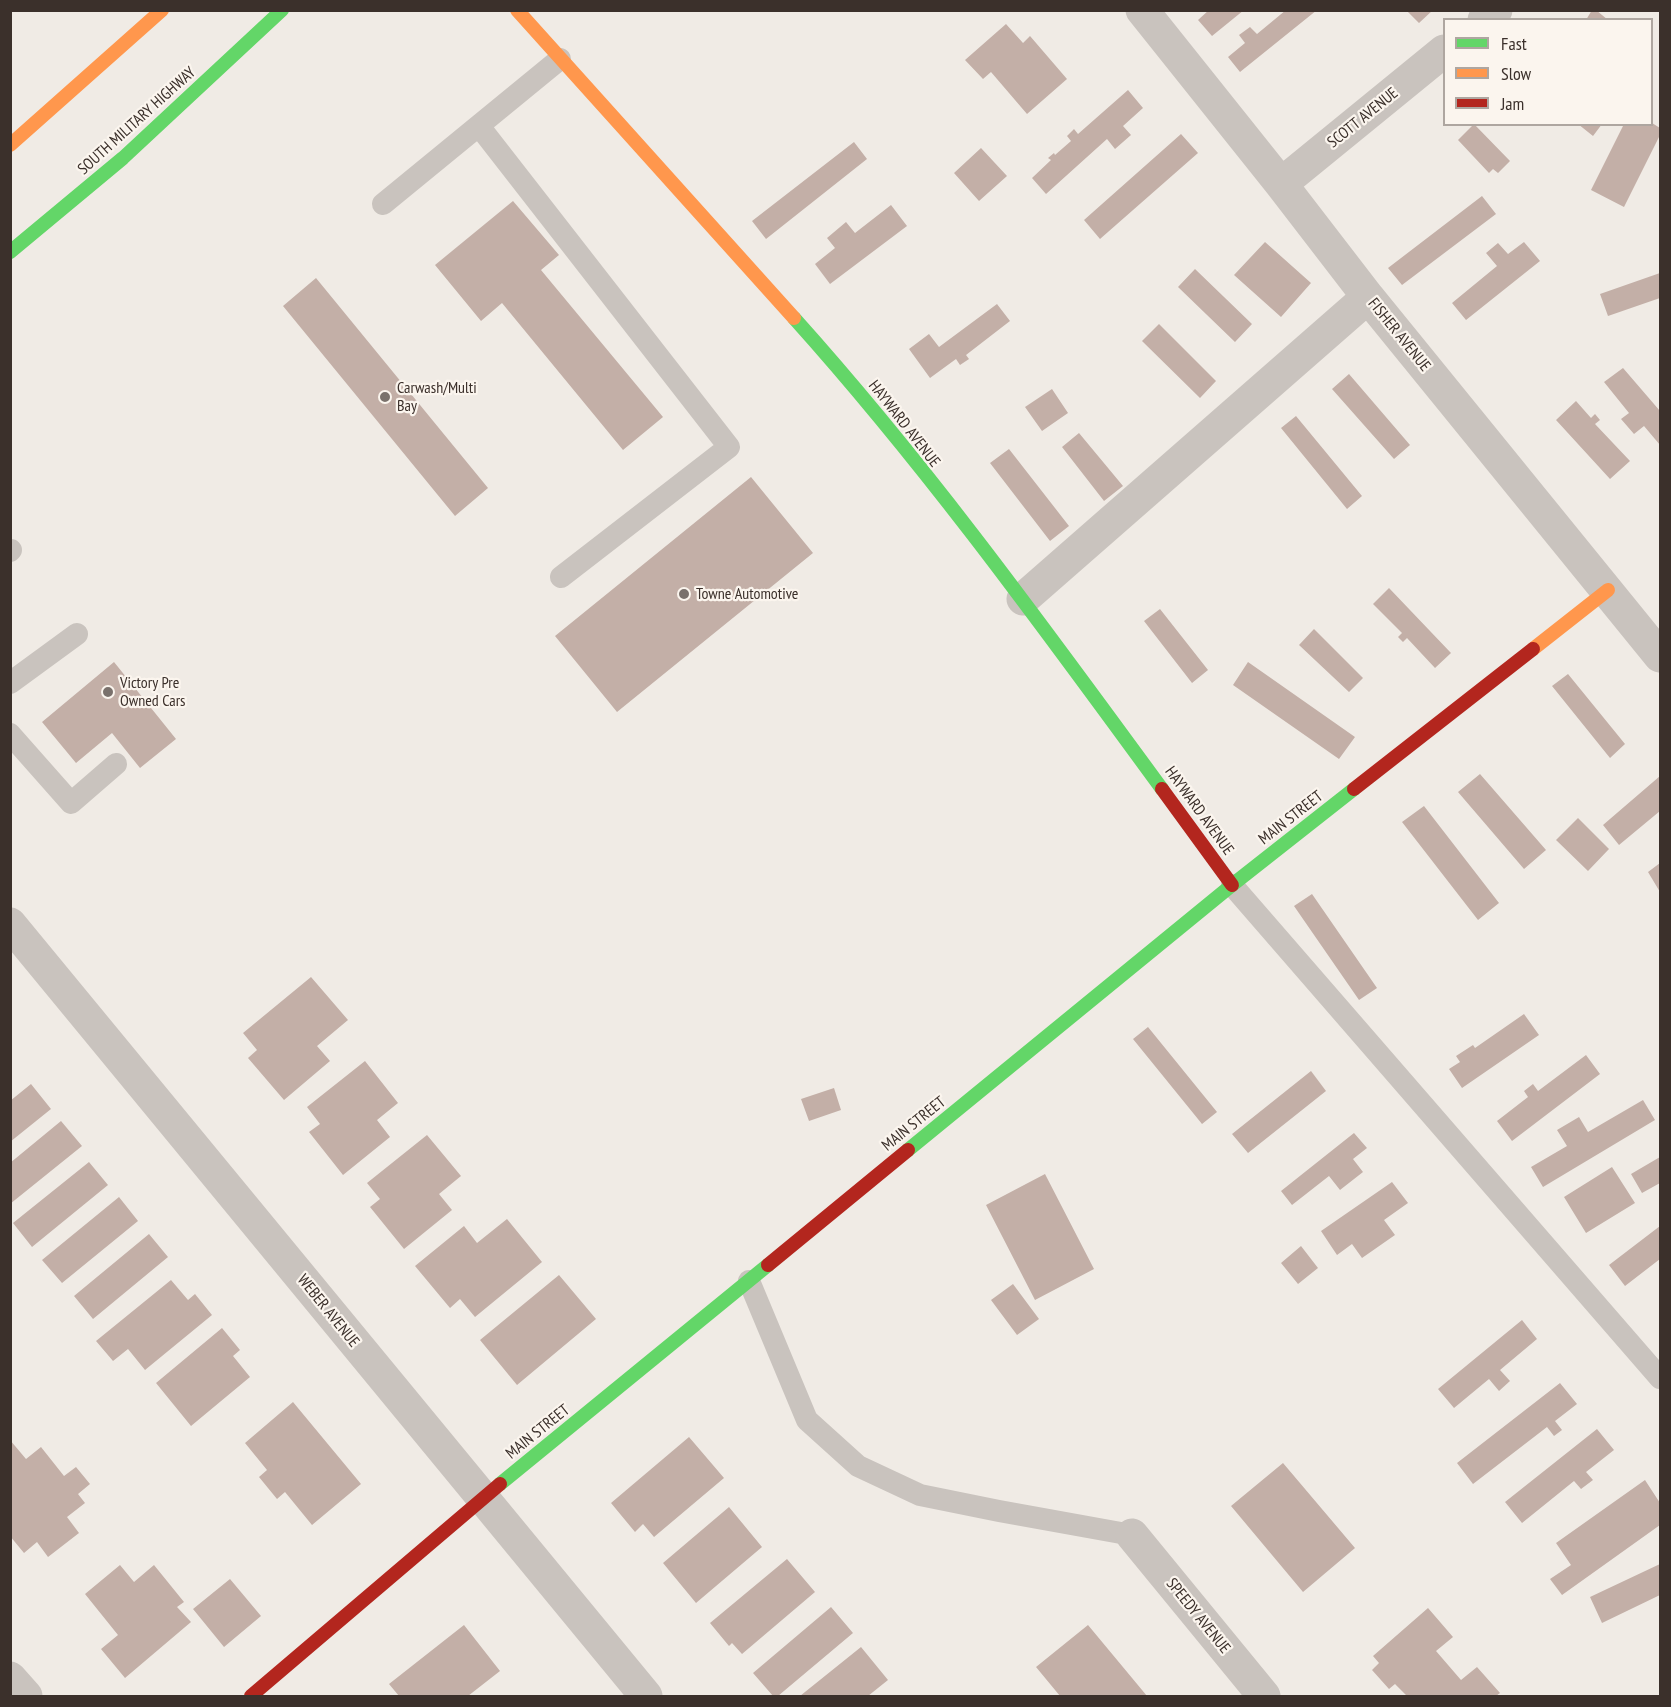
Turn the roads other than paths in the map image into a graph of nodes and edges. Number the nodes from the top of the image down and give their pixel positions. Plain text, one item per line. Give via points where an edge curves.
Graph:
1 (162, 10) edge
2 (282, 10) edge
3 (517, 10) edge
4 (1142, 10) edge
5 (1443, 52) edge
6 (560, 59) junction
7 (478, 126) junction
8 (10, 145) edge
9 (1281, 184) junction
10 (383, 204) dead end
11 (10, 252) edge
12 (1368, 297) junction
13 (561, 577) dead end
14 (1608, 590) junction
15 (1023, 599) junction
16 (77, 634) dead end
17 (1660, 656) edge
18 (10, 683) edge
19 (10, 734) edge
20 (116, 764) dead end
21 (1232, 885) junction
22 (10, 924) edge
23 (749, 1281) junction
24 (1660, 1378) edge
25 (482, 1499) junction
26 (1132, 1535) joint
27 (10, 1678) edge
28 (26, 1696) edge
29 (251, 1696) edge
30 (646, 1696) edge
31 (1264, 1696) edge

1 - 8 street
2 - 11 street, SOUTH MILITARY HIGHWAY via 123,158
3 - 6 street, HAYWARD AVENUE
4 - 9 street, FISHER AVENUE
5 - 9 street, SCOTT AVENUE
6 - 7 lane
6 - 15 street, HAYWARD AVENUE via 846,376
7 - 10 lane
7 - 13 lane via 729,447
9 - 12 street, FISHER AVENUE
12 - 14 street, FISHER AVENUE
12 - 15 street
14 - 17 street, FISHER AVENUE
14 - 21 street, MAIN STREET
15 - 21 street, HAYWARD AVENUE
16 - 18 lane
19 - 20 lane via 71,803
21 - 23 street, MAIN STREET
21 - 24 lane
22 - 25 street, WEBER AVENUE
23 - 25 street, MAIN STREET
23 - 26 lane via 807,1420 858,1466 920,1495
25 - 29 street, MAIN STREET
25 - 30 street, WEBER AVENUE
26 - 31 street, SPEEDY AVENUE
27 - 28 street

